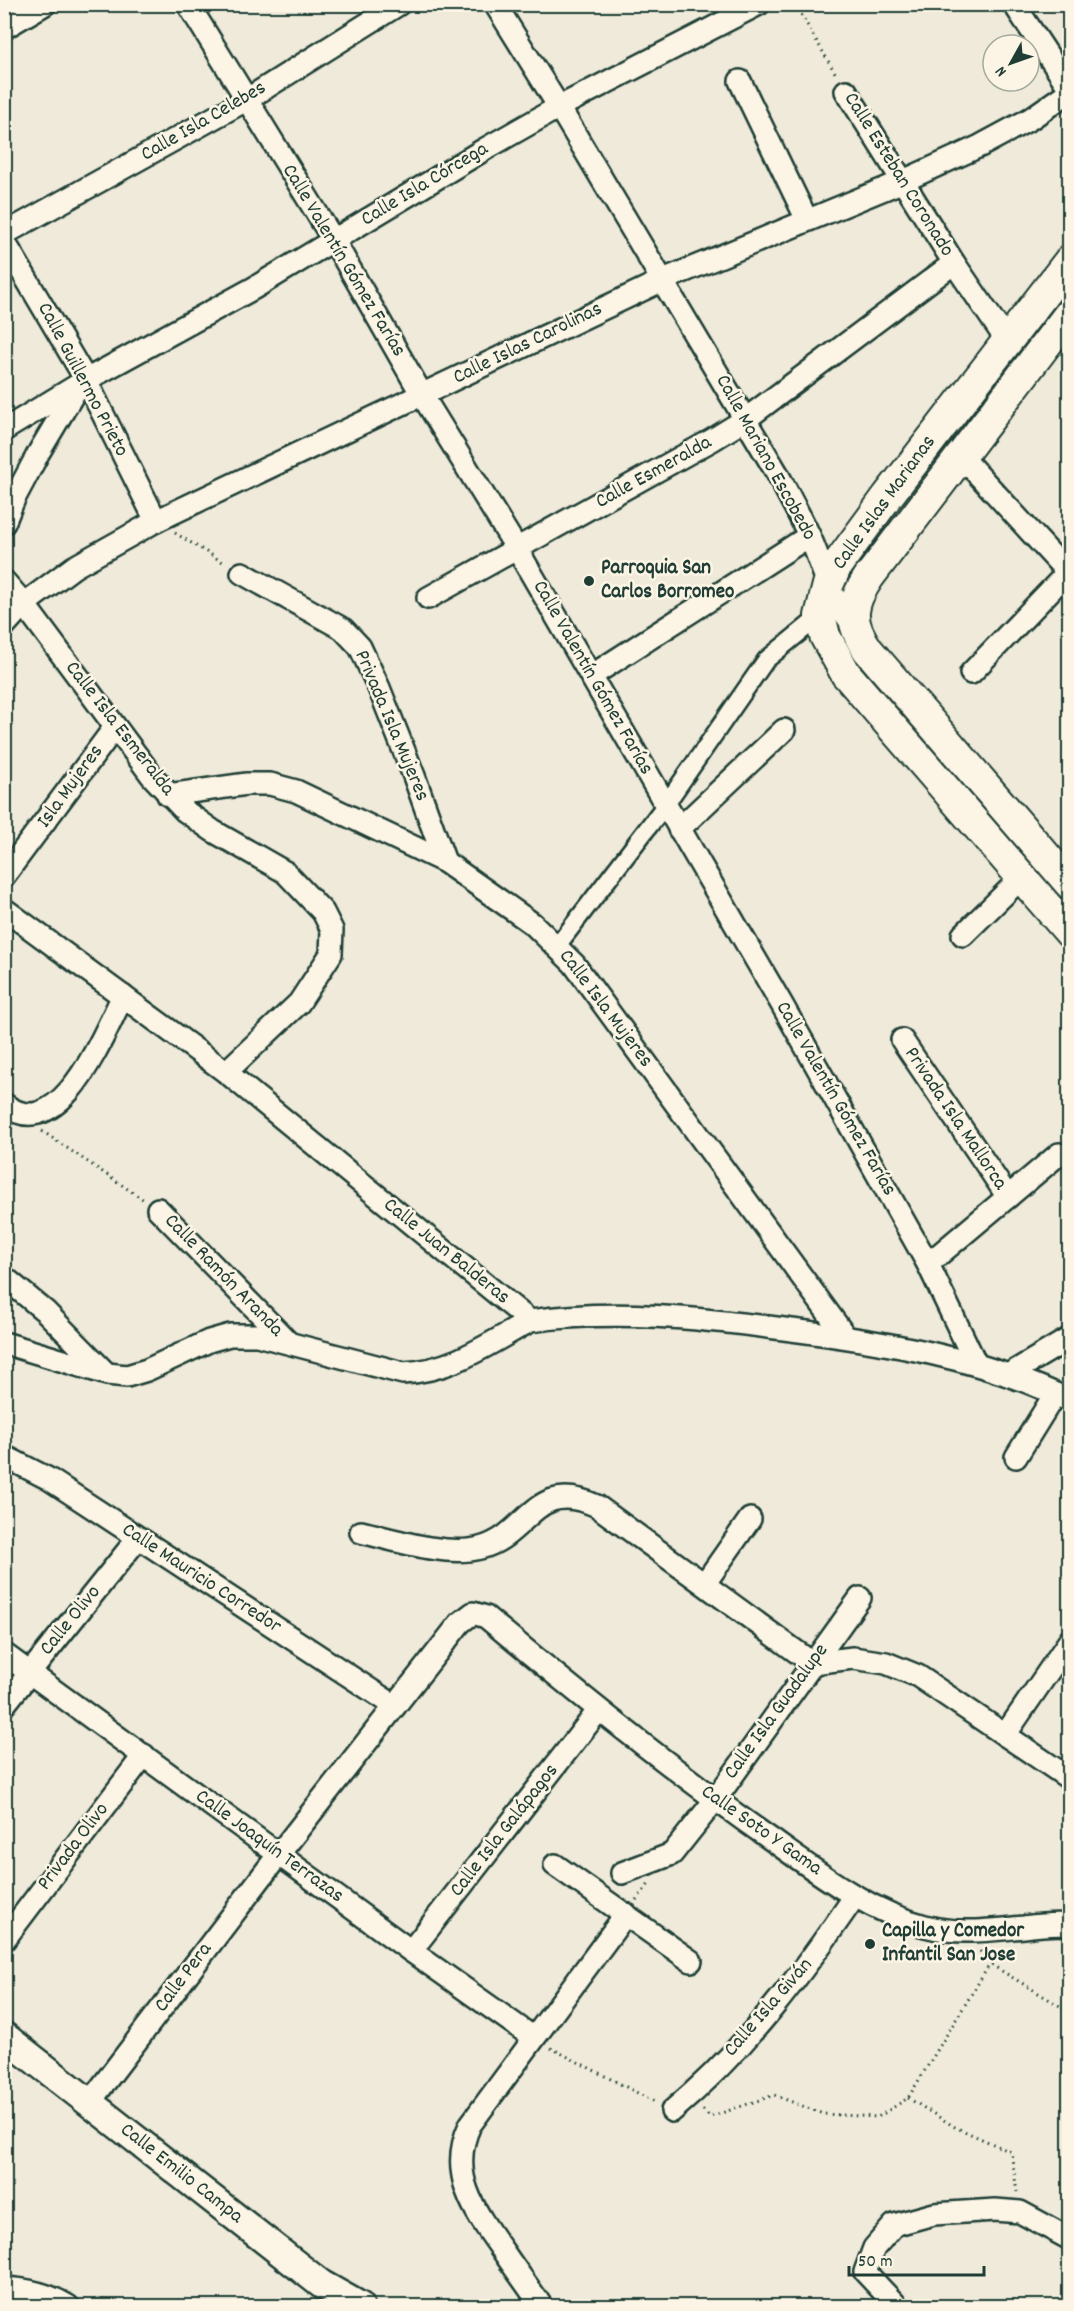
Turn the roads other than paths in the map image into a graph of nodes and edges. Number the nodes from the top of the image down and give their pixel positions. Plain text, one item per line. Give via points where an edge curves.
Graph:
1 (45, 4) edge
2 (188, 4) edge
3 (399, 4) edge
4 (495, 4) edge
5 (759, 4) edge
6 (1014, 4) edge
7 (4, 28) edge
8 (740, 81) dead end
9 (1070, 90) edge
10 (846, 91) road end
11 (246, 100) junction
12 (559, 107) junction
13 (901, 182) junction
14 (807, 220) junction
15 (4, 234) edge
16 (334, 241) junction
17 (4, 242) edge
18 (1070, 260) edge
19 (954, 263) junction
20 (663, 280) junction
21 (1070, 313) edge
22 (1007, 341) junction
23 (82, 383) junction
24 (422, 395) junction
25 (746, 419) junction
26 (4, 430) edge
27 (961, 456) junction
28 (156, 521) junction
29 (4, 523) edge
30 (809, 536) junction
31 (517, 549) junction
32 (242, 573) road end
33 (1069, 573) edge
34 (5, 580) edge
35 (828, 585) junction
36 (428, 598) dead end
37 (24, 604) junction
38 (820, 616) junction
39 (854, 625) junction
40 (4, 626) edge
41 (971, 673) dead end
42 (591, 676) junction
43 (115, 727) junction
44 (784, 730) dead end
45 (168, 795) junction
46 (666, 804) junction
47 (679, 829) junction
48 (445, 862) junction
49 (4, 876) edge
50 (1022, 877) junction
51 (1070, 884) edge
52 (4, 909) edge
53 (1070, 933) edge
54 (963, 935) dead end
55 (557, 946) junction
56 (123, 996) junction
57 (902, 1040) dead end
58 (226, 1072) junction
59 (9, 1108) edge
60 (1059, 1154) dead end
61 (1008, 1197) junction
62 (158, 1209) road end
63 (928, 1264) junction
64 (4, 1277) edge
65 (530, 1321) junction
66 (844, 1336) junction
67 (1070, 1338) edge
68 (287, 1341) junction
69 (4, 1342) edge
70 (975, 1364) junction
71 (107, 1374) junction
72 (1008, 1375) junction
73 (1062, 1397) edge
74 (4, 1456) edge
75 (1016, 1457) dead end
76 (750, 1519) dead end
77 (361, 1532) dead end
78 (138, 1538) junction
79 (705, 1583) junction
80 (860, 1598) dead end
81 (473, 1613) joint
82 (1070, 1640) edge
83 (4, 1654) edge
84 (812, 1663) junction
85 (30, 1672) junction
86 (4, 1705) edge
87 (395, 1706) junction
88 (598, 1711) junction
89 (1005, 1735) junction
90 (144, 1755) junction
91 (1070, 1779) edge
92 (715, 1800) junction
93 (279, 1854) junction
94 (555, 1865) dead end
95 (622, 1873) dead end
96 (855, 1896) junction
97 (626, 1914) junction
98 (1070, 1925) edge
99 (4, 1940) edge
100 (411, 1951) junction
101 (691, 1961) dead end
102 (4, 2036) edge
103 (534, 2038) junction
104 (90, 2102) junction
105 (680, 2104) road end
106 (1070, 2239) edge
107 (4, 2288) edge
108 (62, 2303) edge
109 (540, 2304) dead end
110 (360, 2307) edge
111 (897, 2307) edge

1 - 7 street
2 - 11 street, Calle Valentín Gómez Farías
3 - 11 street, Calle Isla Celebes
4 - 12 street, Calle Mariano Escobedo
5 - 12 street, Calle Isla Córcega
6 - 9 street
8 - 14 street
9 - 13 street, Calle Islas Carolinas via 1007,132
10 - 13 street, Calle Esteban Coronado
11 - 15 street, Calle Isla Celebes
11 - 16 street, Calle Valentín Gómez Farías
12 - 16 street, Calle Isla Córcega
12 - 20 street, Calle Mariano Escobedo
13 - 14 street, Calle Islas Carolinas
13 - 19 street, Calle Esteban Coronado
14 - 20 street, Calle Islas Carolinas
16 - 23 street, Calle Isla Córcega
16 - 24 street, Calle Valentín Gómez Farías
17 - 23 street, Calle Guillermo Prieto
18 - 22 main road, Calle Islas Marianas
19 - 22 street, Calle Esteban Coronado
19 - 25 street, Calle Esmeralda
20 - 24 street, Calle Islas Carolinas
20 - 25 street, Calle Mariano Escobedo
21 - 27 main road, Calle Islas Marianas
22 - 35 main road, Calle Islas Marianas via 837,565
23 - 26 street, Calle Isla Córcega
23 - 28 street, Calle Guillermo Prieto
23 - 29 street
24 - 28 street, Calle Islas Carolinas
24 - 31 street, Calle Valentín Gómez Farías
25 - 30 street, Calle Mariano Escobedo
25 - 31 street, Calle Esmeralda
27 - 33 street
27 - 39 main road, Calle Islas Marianas via 859,591
28 - 37 street, Calle Islas Carolinas via 74,567
30 - 35 street, Calle Mariano Escobedo
30 - 42 street
31 - 36 street, Calle Esmeralda
31 - 42 street, Calle Valentín Gómez Farías
32 - 48 street, Privada Isla Mujeres via 343,629 360,647
33 - 41 street
34 - 37 street, Calle Isla Esmeralda
35 - 38 main road, Calle Islas Marianas
35 - 39 street, Calle Mariano Escobedo via 838,607
37 - 40 street, Calle Islas Carolinas
37 - 43 street, Calle Isla Esmeralda
38 - 46 street via 766,660
38 - 50 main road via 825,636 846,674
39 - 51 main road, Calle Mariano Escobedo via 868,650
42 - 46 street, Calle Valentín Gómez Farías
43 - 45 street, Calle Isla Esmeralda
43 - 49 street, Isla Mujeres
44 - 47 street
45 - 48 street, Calle Isla Mujeres via 270,784 296,791
45 - 58 street, Calle Isla Esmeralda via 213,831 285,872 323,912 332,930 331,954 299,1003
46 - 47 street, Calle Valentín Gómez Farías
46 - 55 street
47 - 63 street, Calle Valentín Gómez Farías
48 - 55 street, Calle Isla Mujeres via 533,924
50 - 53 main road
50 - 54 street
52 - 56 street, Calle Juan Balderas
55 - 66 street, Calle Isla Mujeres via 574,964
56 - 58 street, Calle Juan Balderas
56 - 59 street via 76,1084 58,1104 37,1114
57 - 61 street, Privada Isla Mallorca
58 - 65 street, Calle Juan Balderas
60 - 61 street
61 - 63 street
62 - 68 street, Calle Ramón Aranda
63 - 70 street, Calle Valentín Gómez Farías
64 - 71 street via 46,1312
65 - 66 street, Calle Juan Balderas via 569,1315 646,1315
65 - 68 street via 449,1365 425,1372 403,1373 373,1367
66 - 70 street, Calle Juan Balderas
67 - 72 street
68 - 71 street, Calle Ramón Aranda via 230,1335 147,1370 127,1376
69 - 71 street, Calle Ramón Aranda
70 - 72 street, Calle Juan Balderas
72 - 73 street, Calle Juan Balderas
73 - 75 street
74 - 78 street, Calle Mauricio Corredor via 49,1479
76 - 79 street
77 - 79 street via 461,1552 501,1539 553,1499 580,1498
78 - 85 street, Calle Olivo
78 - 87 street, Calle Mauricio Corredor
79 - 84 street
80 - 84 street, Calle Isla Guadalupe
81 - 87 street, Calle Pera via 460,1623
81 - 88 street, Calle Soto Y Gama via 486,1617
82 - 89 street
83 - 85 street, Calle Joaquín Terrazas
84 - 89 street via 853,1658 886,1663 918,1676
84 - 92 street, Calle Isla Guadalupe
85 - 86 street, Calle Olivo
85 - 90 street, Calle Joaquín Terrazas
87 - 93 street, Calle Pera
88 - 92 street, Calle Soto Y Gama
88 - 100 street, Calle Isla Galápagos
89 - 91 street
90 - 93 street, Calle Joaquín Terrazas
90 - 99 street, Privada Olivo
92 - 95 street, Calle Isla Guadalupe via 672,1854
92 - 96 street, Calle Soto Y Gama
93 - 100 street, Calle Joaquín Terrazas
93 - 104 street, Calle Pera
94 - 97 street
96 - 98 street, Calle Soto Y Gama via 927,1927 965,1933
96 - 105 street, Calle Isla Giván via 788,1991
97 - 101 street
97 - 103 street
100 - 103 street, Calle Joaquín Terrazas
102 - 104 street, Calle Emilio Campa
103 - 109 street via 470,2125 461,2150 461,2165 474,2211
104 - 110 street, Calle Emilio Campa via 321,2284
106 - 111 street via 1020,2212 995,2210 934,2214 894,2225 874,2248 865,2272
107 - 108 street via 20,2289

